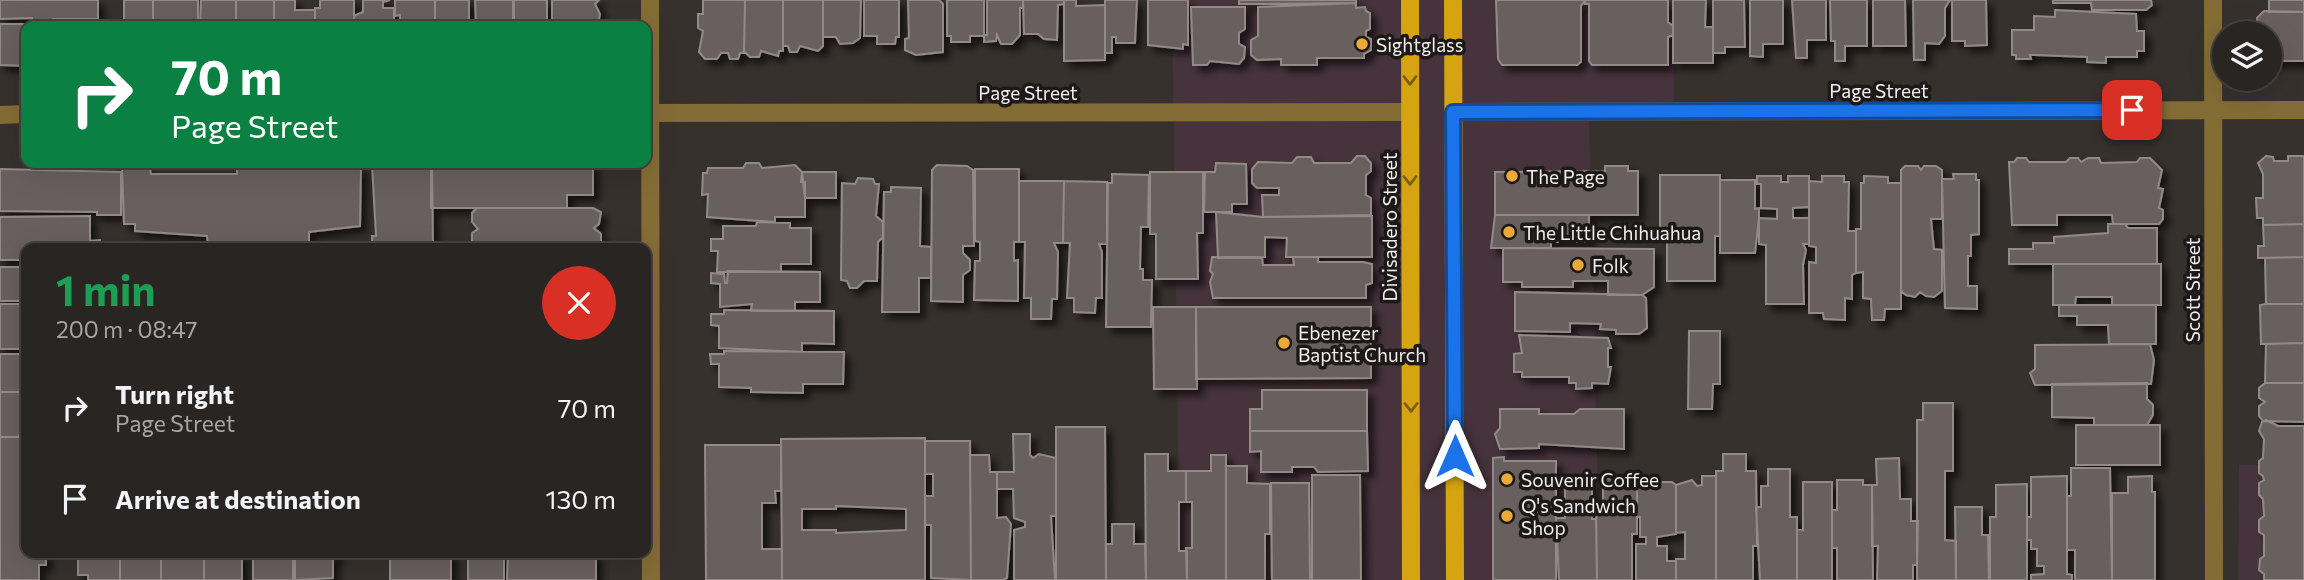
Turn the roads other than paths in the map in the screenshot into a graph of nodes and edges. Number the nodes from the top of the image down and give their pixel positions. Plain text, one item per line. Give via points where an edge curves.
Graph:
1 (650, 0) edge
2 (1410, 0) edge
3 (1453, 0) edge
4 (2213, 0) edge
5 (650, 21) edge
6 (2213, 110) junction
7 (2304, 110) edge
8 (1410, 111) junction
9 (1453, 112) junction
10 (651, 113) edge
11 (0, 114) edge
12 (21, 114) edge
13 (648, 168) edge
14 (649, 243) edge
15 (651, 558) edge
16 (651, 580) edge
17 (1411, 580) edge
18 (1455, 580) edge
19 (2214, 580) edge

1 - 5 street
2 -> 8 main road, Divisadero Street
3 - 9 main road
4 - 6 street, Scott Street
6 - 7 street, Page Street
6 - 9 street, Page Street
6 - 19 street, Scott Street
8 - 10 street, Page Street
8 -> 17 main road, Divisadero Street
9 - 18 main road
11 - 12 street
13 - 14 street
15 - 16 street

